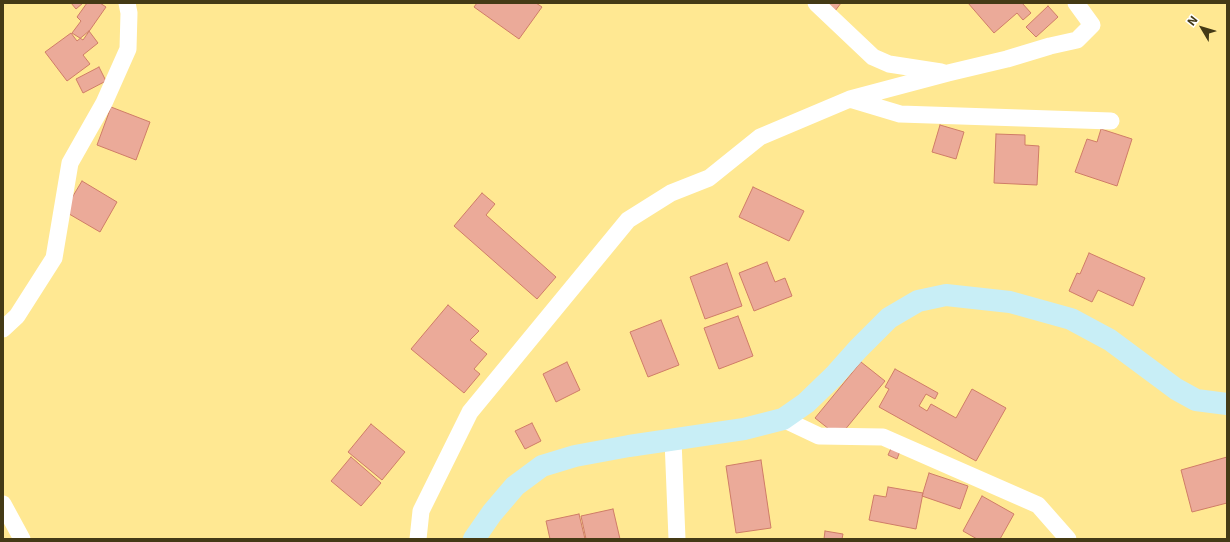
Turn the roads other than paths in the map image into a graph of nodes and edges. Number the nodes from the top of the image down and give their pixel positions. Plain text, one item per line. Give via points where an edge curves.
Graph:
1 (127, 3) edge
2 (816, 3) edge
3 (1076, 3) edge
4 (948, 73) junction
5 (850, 99) junction
6 (1111, 121) dead end
7 (3, 329) edge
8 (1227, 404) edge
9 (783, 419) junction
10 (673, 440) junction
11 (3, 504) edge
12 (22, 539) edge
13 (418, 539) edge
14 (474, 539) edge
15 (677, 539) edge
16 (1068, 539) edge

1 - 7 street via 128,49 104,103 70,163 54,258 17,316
2 - 4 street via 873,56 889,64
3 - 4 street via 1092,25 1077,40
4 - 5 street
5 - 6 street via 900,114
5 - 13 street via 760,137 709,178 671,193 628,220 470,412 421,511
8 - 9 main road via 1196,400 1176,389 1110,340 1071,319 1010,302 946,296 918,301 889,318 806,403
9 - 10 main road via 744,429
9 - 16 street via 819,436 883,437 1038,505
10 - 14 main road via 575,456 542,466 515,486
10 - 15 street
11 - 12 street

